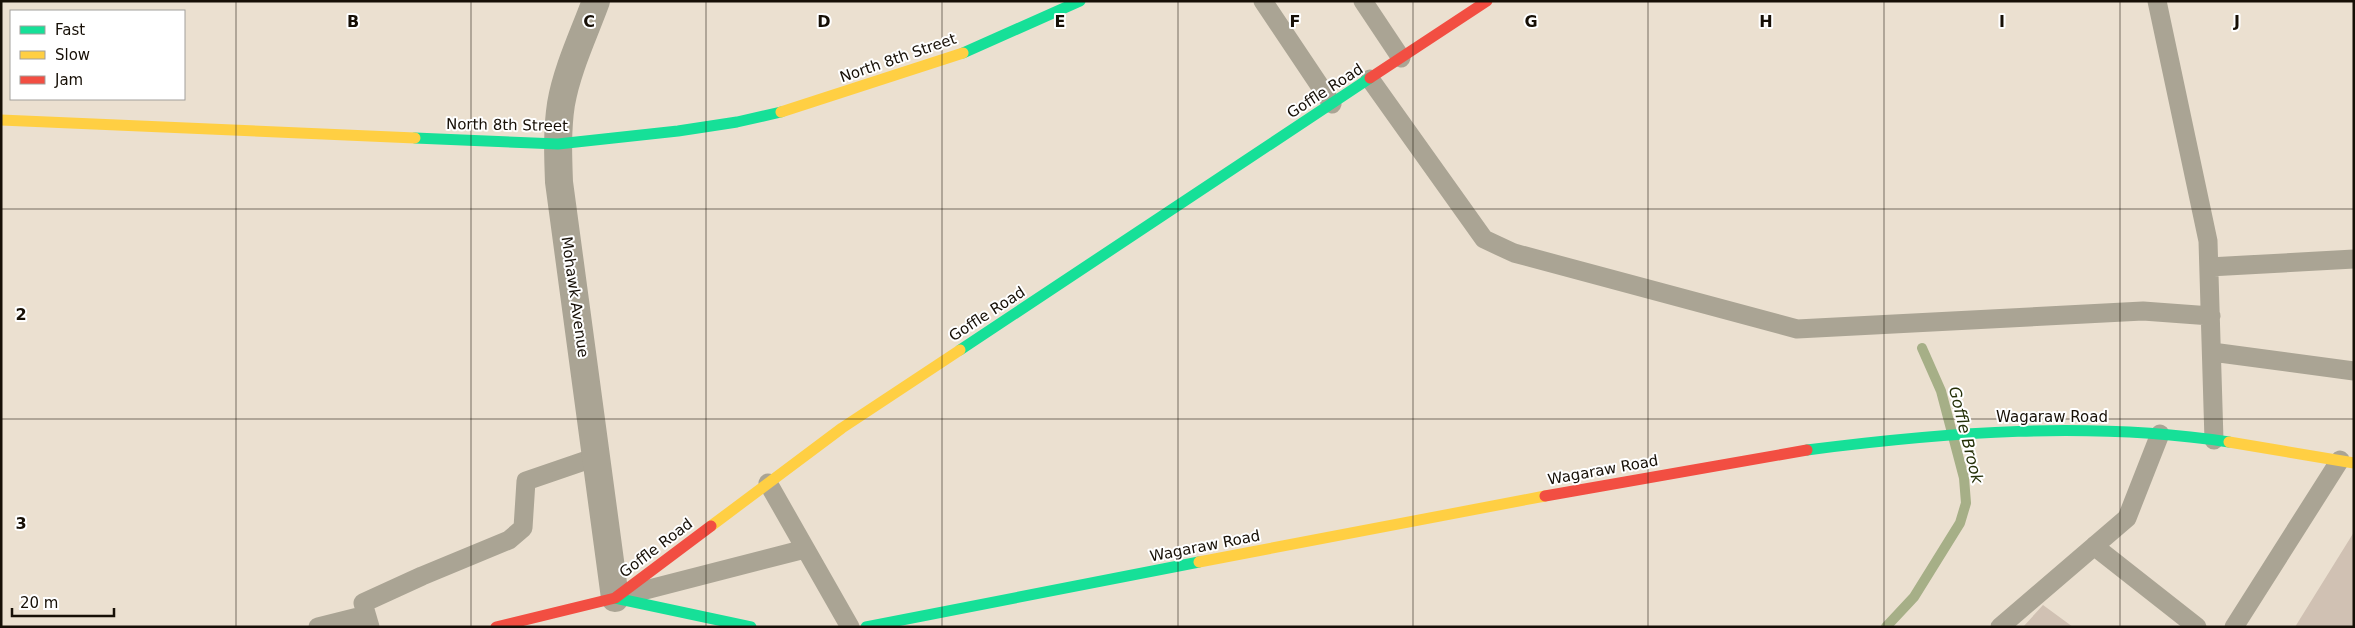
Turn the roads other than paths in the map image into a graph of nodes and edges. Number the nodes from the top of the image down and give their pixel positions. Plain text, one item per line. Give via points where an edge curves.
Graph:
1 (596, 1) edge
2 (1080, 1) edge
3 (1263, 1) edge
4 (1363, 1) edge
5 (1487, 1) edge
6 (2157, 1) edge
7 (1401, 58) junction
8 (1370, 79) junction
9 (1332, 104) junction
10 (1, 120) edge
11 (558, 144) junction
12 (2354, 259) edge
13 (2209, 267) junction
14 (2211, 316) junction
15 (2212, 352) junction
16 (2354, 371) edge
17 (2160, 434) junction
18 (2214, 440) junction
19 (596, 457) junction
20 (2347, 462) edge
21 (768, 483) junction
22 (2094, 546) junction
23 (805, 549) junction
24 (615, 598) junction
25 (368, 621) edge
26 (318, 627) edge
27 (496, 627) edge
28 (751, 627) edge
29 (850, 627) edge
30 (866, 627) edge
31 (2000, 627) edge
32 (2197, 627) edge
33 (2234, 627) edge

1 - 11 street, Mohawk Avenue via 562,103
2 - 11 main road, North 8th Street via 949,59 790,110 737,122
3 - 9 lane
4 - 7 lane
5 - 7 main road, Goffle Road
6 - 13 lane via 2208,240
7 - 8 main road, Goffle Road
8 - 9 main road, Goffle Road
8 - 14 lane via 1484,239 1514,253 1797,329 2143,310
9 - 21 main road, Goffle Road via 842,428
10 - 11 main road, North 8th Street
11 - 19 street, Mohawk Avenue via 559,182
12 - 13 lane
13 - 14 lane
14 - 15 lane
15 - 16 lane
15 - 18 lane
17 - 18 main road, Wagaraw Road
17 - 22 lane via 2127,518
17 - 30 main road, Wagaraw Road via 1989,432 1924,436 1776,454 1409,521
18 - 20 main road, Wagaraw Road
19 - 24 street, Mohawk Avenue
19 - 25 lane via 526,481 523,528 509,540 363,603
20 - 33 lane
21 - 23 lane
21 - 24 main road, Goffle Road
22 - 31 lane
22 - 32 lane
23 - 24 lane
23 - 29 lane
24 - 27 main road, Goffle Road
24 - 28 main road
25 - 26 lane

